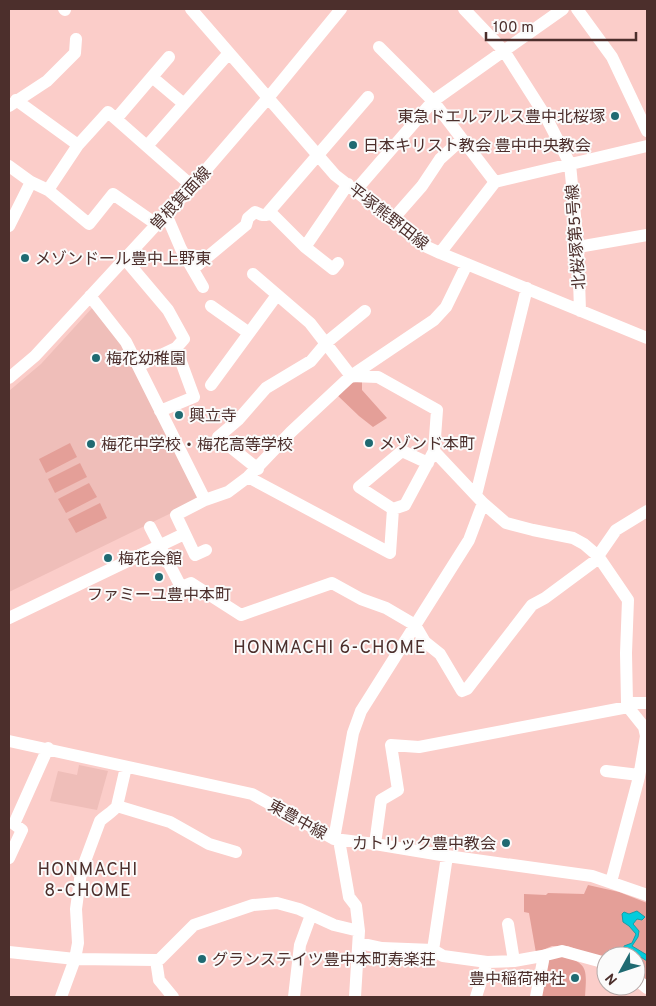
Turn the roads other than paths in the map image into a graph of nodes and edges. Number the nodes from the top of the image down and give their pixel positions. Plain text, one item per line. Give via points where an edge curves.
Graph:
1 (191, 9) edge
2 (341, 9) edge
3 (464, 9) edge
4 (563, 9) edge
5 (577, 9) edge
6 (76, 39) dead end
7 (379, 47) dead end
8 (504, 51) junction
9 (229, 53) junction
10 (169, 57) dead end
11 (152, 78) junction
12 (368, 97) dead end
13 (268, 98) junction
14 (433, 101) junction
15 (13, 103) edge
16 (184, 104) junction
17 (116, 119) junction
18 (647, 131) edge
19 (462, 139) junction
20 (78, 145) junction
21 (147, 146) junction
22 (647, 146) edge
23 (318, 155) junction
24 (570, 164) junction
25 (9, 166) edge
26 (32, 182) junction
27 (495, 182) junction
28 (192, 186) junction
29 (352, 187) junction
30 (48, 190) junction
31 (266, 215) junction
32 (160, 219) junction
33 (393, 219) junction
34 (9, 226) edge
35 (647, 234) edge
36 (305, 247) junction
37 (578, 247) junction
38 (440, 254) junction
39 (124, 258) junction
40 (338, 263) dead end
41 (467, 264) junction
42 (193, 269) junction
43 (253, 274) dead end
44 (204, 287) dead end
45 (527, 288) junction
46 (277, 294) junction
47 (90, 296) junction
48 (211, 306) dead end
49 (580, 310) junction
50 (365, 311) dead end
51 (249, 333) junction
52 (647, 338) edge
53 (326, 344) junction
54 (176, 348) junction
55 (138, 366) junction
56 (351, 376) junction
57 (9, 378) edge
58 (211, 386) dead end
59 (160, 411) junction
60 (434, 451) junction
61 (428, 464) junction
62 (253, 473) junction
63 (480, 499) junction
64 (205, 500) junction
65 (393, 508) junction
66 (647, 511) edge
67 (150, 527) dead end
68 (184, 534) junction
69 (160, 546) junction
70 (206, 550) dead end
71 (598, 557) junction
72 (9, 618) edge
73 (415, 625) junction
74 (647, 703) edge
75 (627, 705) junction
76 (9, 741) edge
77 (48, 748) junction
78 (126, 767) junction
79 (606, 771) dead end
80 (642, 779) edge
81 (117, 806) junction
82 (337, 839) junction
83 (375, 844) junction
84 (236, 852) dead end
85 (447, 856) junction
86 (9, 858) edge
87 (611, 882) junction
88 (647, 895) edge
89 (311, 915) junction
90 (508, 924) dead end
91 (359, 937) junction
92 (433, 950) junction
93 (9, 952) edge
94 (542, 956) junction
95 (76, 959) junction
96 (156, 960) junction
97 (596, 960) edge
98 (514, 961) junction
99 (487, 962) junction
100 (61, 997) edge
101 (173, 997) edge
102 (294, 997) edge
103 (355, 997) edge
104 (476, 997) edge
105 (536, 997) edge

1 - 9 street, 平塚熊野田線
2 - 13 street, 曽根箕面線
3 - 8 street
4 - 8 street
5 - 18 street via 612,57
6 - 15 street via 75,53 47,81
7 - 14 street
8 - 14 street
8 - 24 street via 546,117
9 - 13 street, 平塚熊野田線
9 - 16 street
10 - 11 street
11 - 16 street
11 - 17 street
12 - 23 street
13 - 23 street, 平塚熊野田線
13 - 28 street, 曽根箕面線
14 - 19 street
14 - 29 street
15 - 20 street
16 - 21 street
17 - 20 street via 108,112
17 - 21 street
19 - 27 street
19 - 33 street via 440,159
20 - 30 street
21 - 28 street
22 - 24 street
23 - 29 street, 平塚熊野田線
23 - 31 street
24 - 27 street
24 - 37 street, 北桜塚第5号線
25 - 26 street
26 - 30 street
26 - 34 street
27 - 38 street
28 - 32 street, 曽根箕面線
29 - 33 street, 平塚熊野田線
29 - 36 street
30 - 32 street via 89,224 114,194
31 - 36 street via 272,214
31 - 42 street via 255,212 246,225
32 - 39 street, 曽根箕面線
32 - 42 street via 170,221
33 - 38 street, 平塚熊野田線
35 - 37 street
36 - 40 street via 333,269
37 - 49 street, 北桜塚第5号線
38 - 41 street, 平塚熊野田線
39 - 47 street, 曽根箕面線
39 - 54 street via 168,310 184,340
41 - 45 street, 平塚熊野田線
41 - 56 street via 446,307 434,320
42 - 44 street
43 - 46 street
45 - 49 street, 平塚熊野田線
45 - 63 street
46 - 51 street
46 - 53 street via 310,323
47 - 55 street via 126,342
47 - 57 street, 曽根箕面線 via 35,356
48 - 51 street
49 - 52 street, 平塚熊野田線
50 - 53 street
51 - 58 street
53 - 56 street
53 - 62 street via 311,361 266,388 218,438
54 - 55 street
54 - 59 street via 194,397
55 - 59 street
56 - 60 street via 378,377 437,410
56 - 62 street
59 - 64 street
60 - 61 street
60 - 63 street
61 - 65 street via 405,505
61 - 65 street via 402,450 359,488
62 - 64 street via 228,492
62 - 65 street via 390,553
63 - 71 street via 506,523 573,538
63 - 73 street via 469,540
64 - 68 street via 176,515
66 - 71 street via 616,530
67 - 69 street
68 - 69 street
68 - 70 street via 195,556
69 - 72 street
69 - 73 street via 181,587 191,583 241,615 332,583
71 - 73 street via 532,605 467,689 462,691 440,654 425,642
71 - 75 street via 628,600
73 - 82 street via 361,711 353,733
74 - 75 street
75 - 80 street via 644,727 646,736
75 - 83 street via 419,747 391,745 398,790 380,800
76 - 77 street, 東豊中線
77 - 78 street, 東豊中線
77 - 86 street via 14,824 22,830
78 - 81 street
78 - 82 street, 東豊中線 via 252,794
79 - 80 street
80 - 87 street
81 - 84 street via 170,822 209,844
81 - 95 street via 100,821 81,872 76,909
82 - 83 street, 東豊中線
82 - 91 street via 349,897 356,906
83 - 85 street, 東豊中線
85 - 87 street, 東豊中線 via 592,876
85 - 92 street
87 - 88 street, 東豊中線
89 - 91 street
89 - 96 street via 276,903 228,912 194,924
89 - 102 street via 300,945
90 - 98 street
91 - 92 street via 382,948
91 - 103 street
92 - 99 street via 443,956
93 - 95 street
94 - 97 street via 562,951
94 - 98 street
94 - 105 street via 544,961
95 - 96 street
95 - 100 street
96 - 101 street via 159,980
98 - 99 street
99 - 104 street

